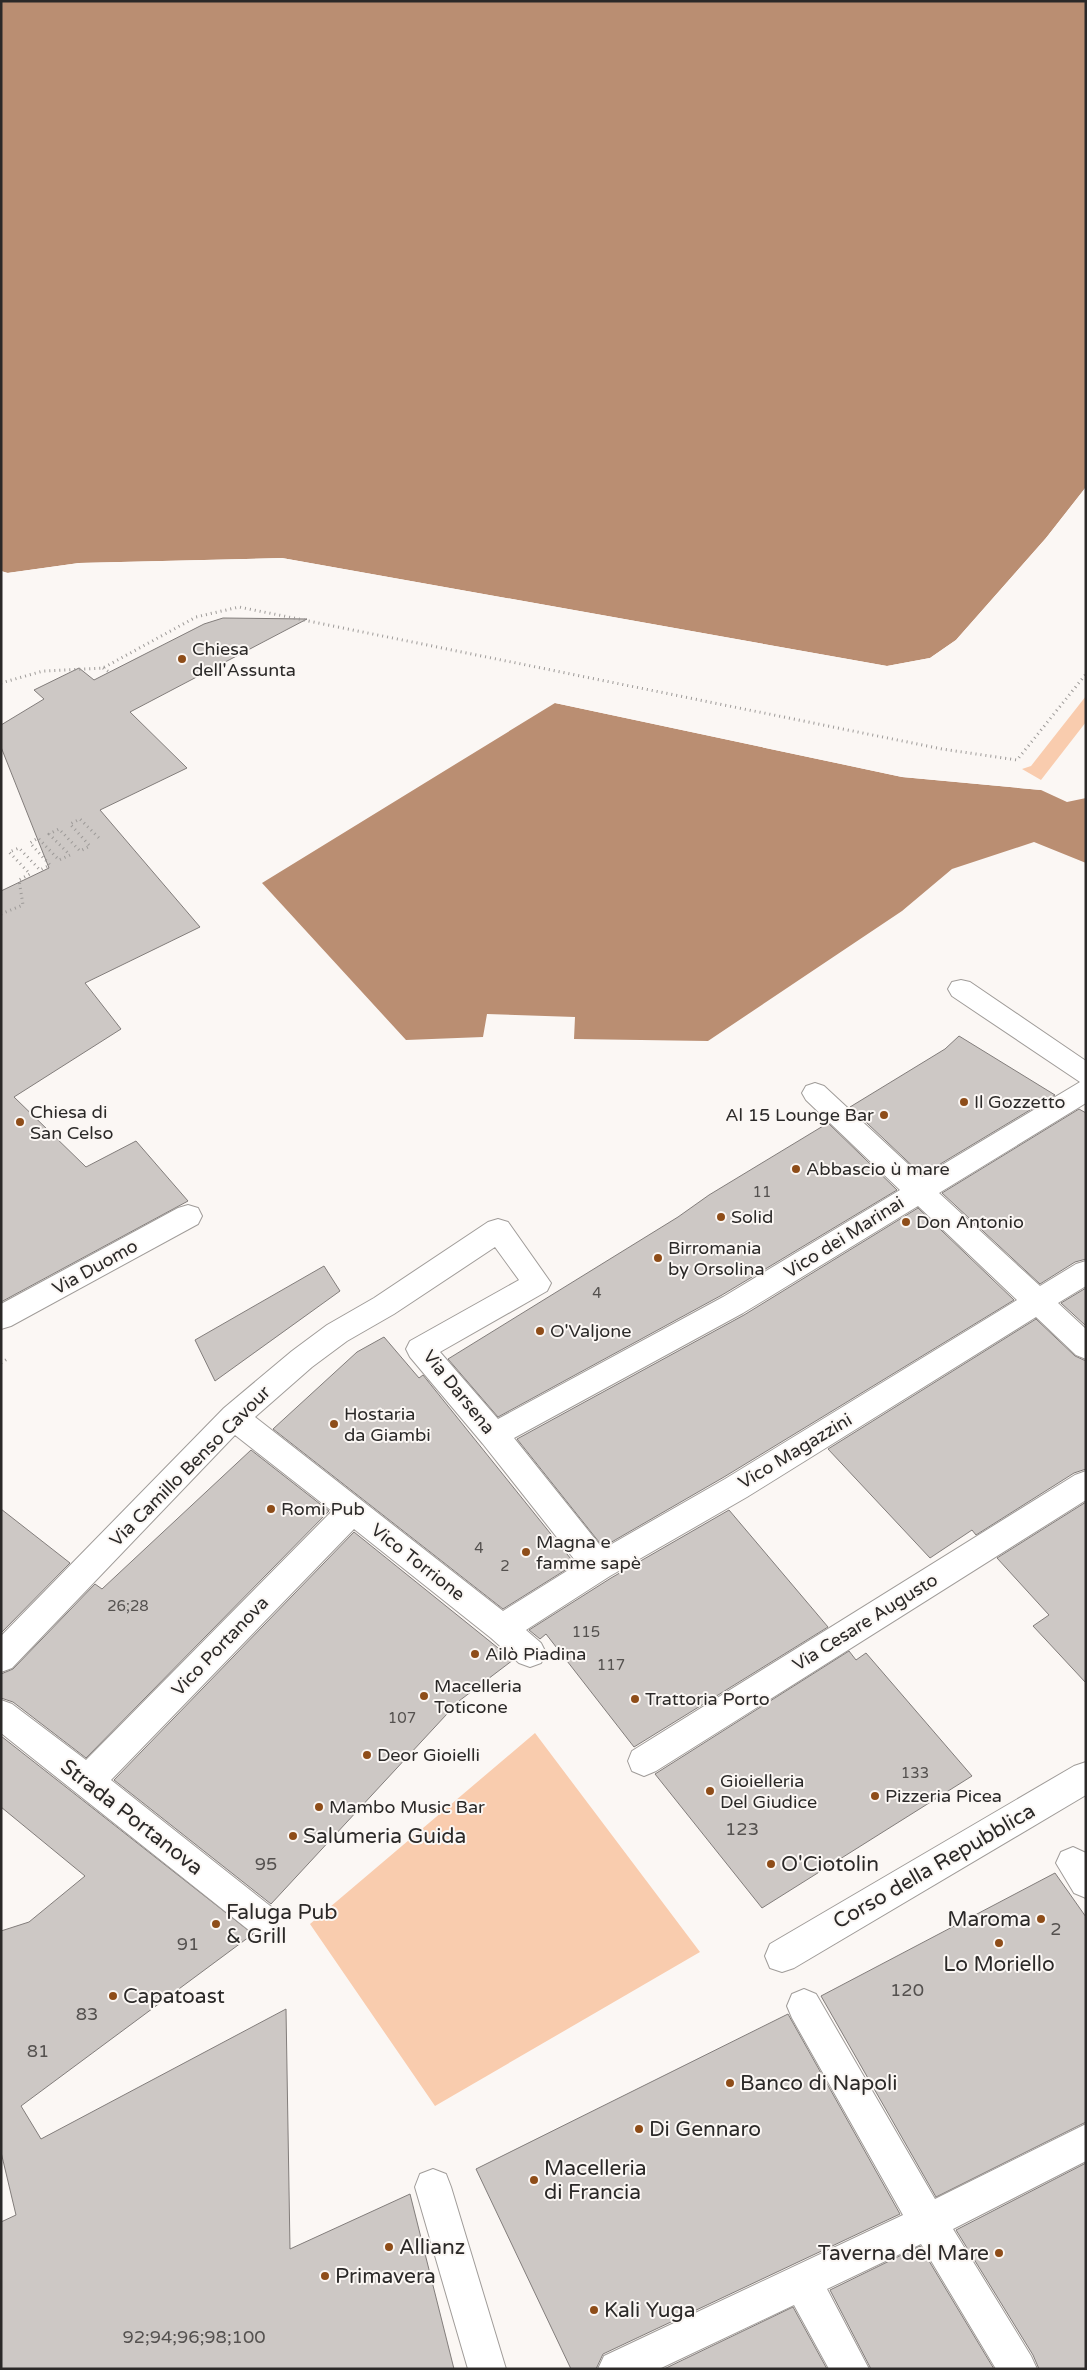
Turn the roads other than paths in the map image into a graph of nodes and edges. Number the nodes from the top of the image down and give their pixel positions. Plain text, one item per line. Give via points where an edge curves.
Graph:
1 (962, 989) dead end
2 (1086, 1074) edge
3 (1086, 1090) edge
4 (814, 1093) dead end
5 (919, 1190) junction
6 (188, 1216) dead end
7 (498, 1230) joint
8 (1086, 1272) edge
9 (1038, 1302) junction
10 (1, 1318) edge
11 (1086, 1348) edge
12 (234, 1417) junction
13 (494, 1436) junction
14 (1086, 1484) edge
15 (352, 1511) junction
16 (599, 1567) junction
17 (502, 1628) junction
18 (530, 1653) dead end
19 (1, 1658) edge
20 (1, 1714) edge
21 (644, 1761) dead end
22 (1086, 1777) edge
23 (88, 1781) junction
24 (262, 1920) dead end
25 (782, 1956) dead end
26 (804, 2006) dead end
27 (1086, 2142) edge
28 (433, 2187) dead end
29 (928, 2222) junction
30 (802, 2282) junction
31 (487, 2369) edge
32 (617, 2369) edge
33 (850, 2369) edge
34 (1018, 2369) edge

1 - 2 street
3 - 5 street, Vico dei Marinai
4 - 5 street
5 - 9 street
5 - 13 street, Vico dei Marinai via 733,1305
6 - 10 street, Via Duomo
7 - 12 street, Via Camillo Benso Cavour via 384,1306 337,1333 302,1358
7 - 13 street, Via Darsena via 537,1283 420,1349
8 - 9 street, Vico Magazzini
9 - 11 street
9 - 16 street, Vico Magazzini via 736,1488
12 - 15 street, Vico Torrione
12 - 19 street, Via Camillo Benso Cavour
13 - 16 street, Via Darsena
14 - 21 street, Via Cesare Augusto
15 - 17 street, Vico Torrione
15 - 23 street, Vico Portanova
16 - 17 street, Vico Magazzini
17 - 18 street, Vico Torrione
20 - 23 street, Strada Portanova
22 - 25 street, Corso della Repubblica
23 - 24 street, Strada Portanova
26 - 29 street
27 - 29 street
28 - 31 street
29 - 30 street
29 - 34 street
30 - 32 street
30 - 33 street

